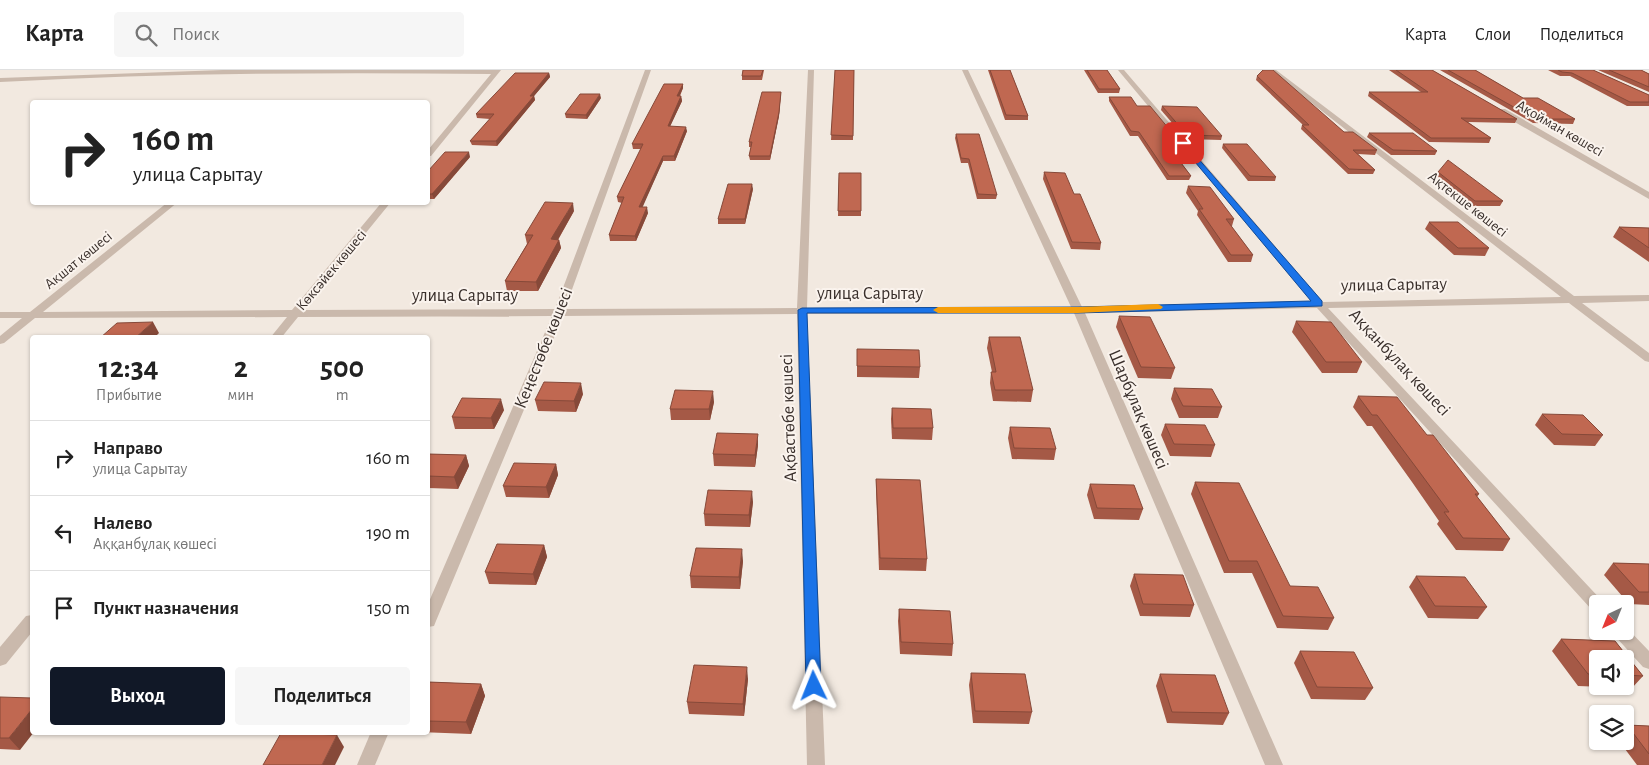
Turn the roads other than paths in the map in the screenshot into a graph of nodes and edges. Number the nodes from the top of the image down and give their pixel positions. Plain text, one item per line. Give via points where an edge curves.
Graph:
1 (352, 70) edge
2 (648, 70) edge
3 (811, 70) edge
4 (966, 70) edge
5 (1121, 70) edge
6 (1272, 70) edge
7 (497, 71) edge
8 (343, 77) dead end
9 (0, 80) edge
10 (1498, 109) edge
11 (430, 152) edge
12 (1649, 196) edge
13 (170, 205) edge
14 (385, 205) edge
15 (1568, 298) junction
16 (1649, 298) edge
17 (1318, 304) junction
18 (802, 310) junction
19 (1078, 310) junction
20 (296, 312) junction
21 (559, 312) junction
22 (34, 314) junction
23 (0, 315) edge
24 (277, 335) edge
25 (0, 341) edge
26 (1649, 359) edge
27 (1589, 596) edge
28 (430, 616) edge
29 (30, 623) edge
30 (1628, 640) edge
31 (0, 659) edge
32 (1649, 662) edge
33 (379, 735) edge
34 (366, 765) edge
35 (816, 765) edge
36 (1274, 765) edge

1 - 7 street
1 - 8 street
1 - 9 street via 170,71
2 - 21 street, Кеңестөбе көшесі
3 - 18 street, Ақбастөбе көшесі
4 - 19 street, Шарбұлақ көшесі
5 - 17 street, Аққанбұлақ көшесі
6 - 15 street, Ақтекше көшесі
7 - 11 street
10 - 12 street, Ақойман көшесі
13 - 22 street, Ақшат көшесі
14 - 20 street, Көксәйек көшесі
15 - 16 street, улица Сарытау
15 - 17 street, улица Сарытау
15 - 26 street, Ақтекше көшесі
17 - 19 street, улица Сарытау
17 - 27 street, Аққанбұлақ көшесі
18 - 19 street, улица Сарытау
18 - 21 street, улица Сарытау
18 - 35 street, Ақбастөбе көшесі
19 - 36 street, Шарбұлақ көшесі
20 - 21 street, улица Сарытау
20 - 22 street, улица Сарытау
20 - 24 street, Көксәйек көшесі
21 - 28 street, Кеңестөбе көшесі
22 - 23 street, улица Сарытау
22 - 25 street, Ақшат көшесі
29 - 31 street
30 - 32 street
33 - 34 street

